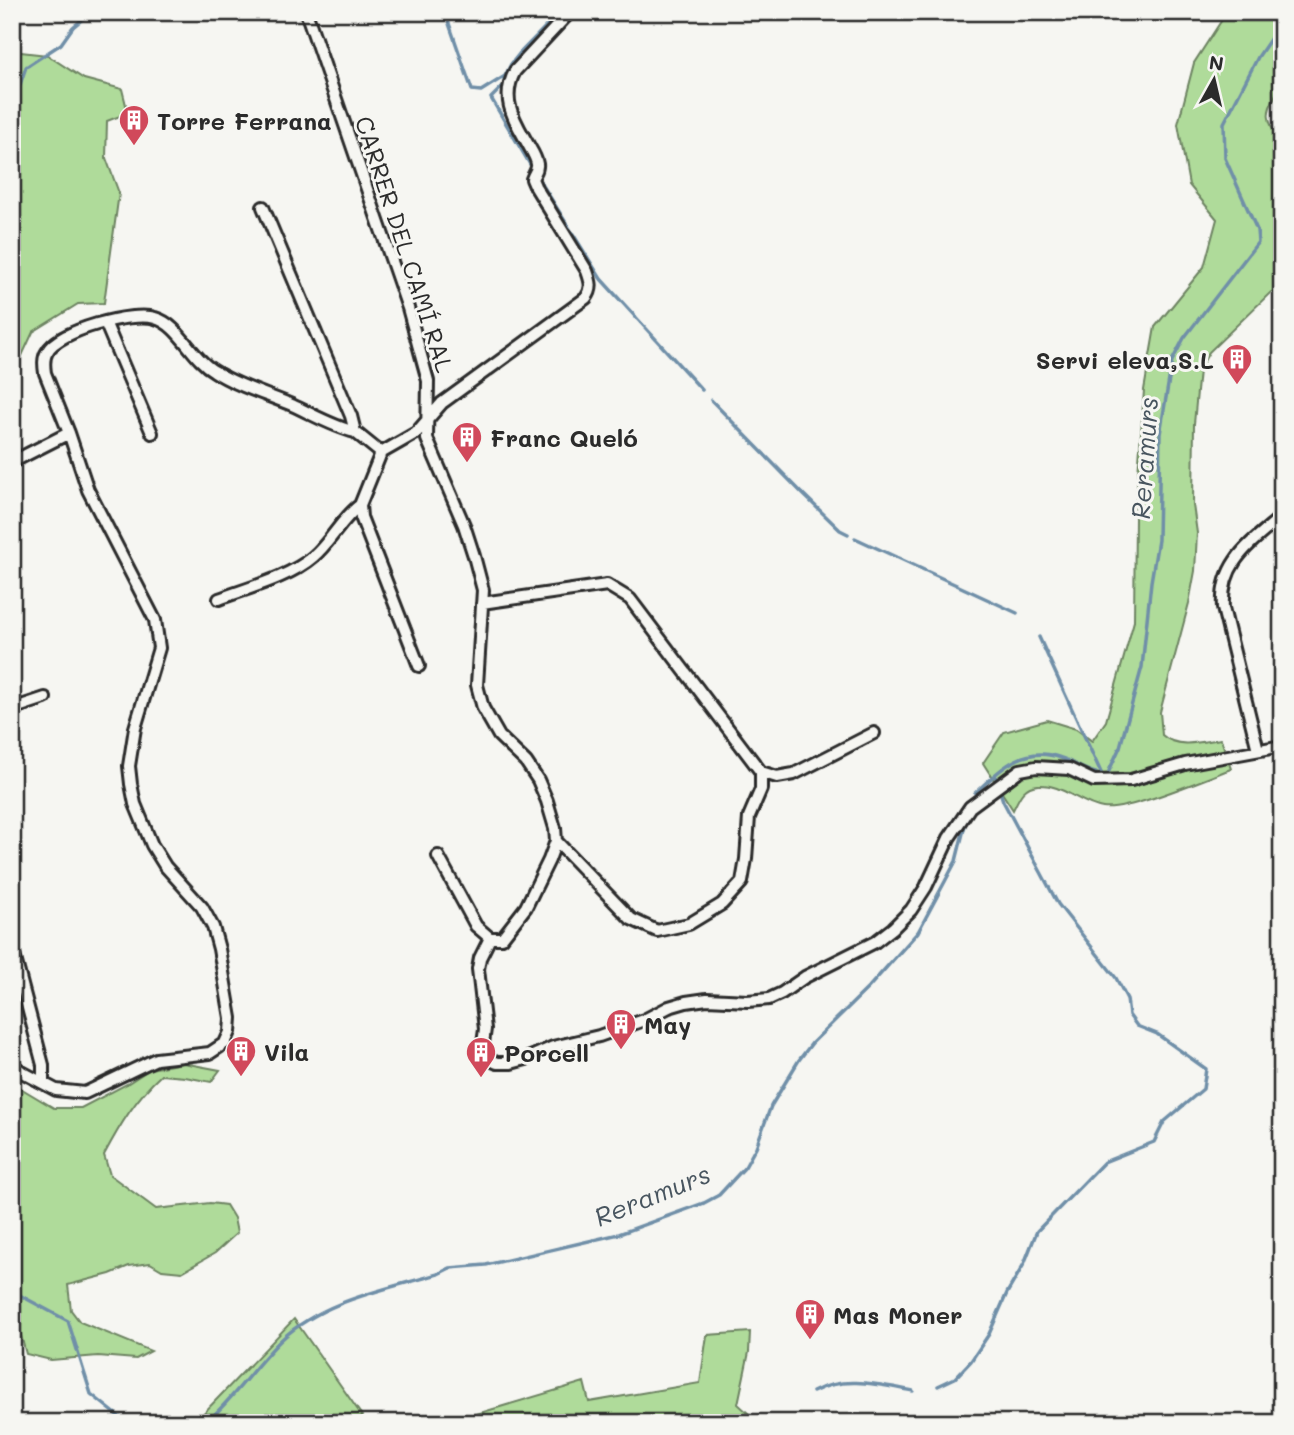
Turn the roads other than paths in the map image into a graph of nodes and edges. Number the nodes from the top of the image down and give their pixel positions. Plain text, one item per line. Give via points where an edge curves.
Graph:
1 (306, 12) edge
2 (570, 12) edge
3 (263, 207) dead end
4 (105, 322) junction
5 (426, 420) junction
6 (355, 432) junction
7 (69, 433) junction
8 (152, 433) dead end
9 (381, 453) junction
10 (12, 462) edge
11 (360, 505) junction
12 (1282, 516) edge
13 (219, 599) dead end
14 (482, 603) junction
15 (419, 666) dead end
16 (45, 698) dead end
17 (12, 709) edge
18 (874, 733) dead end
19 (1282, 746) edge
20 (1258, 750) junction
21 (761, 772) junction
22 (555, 841) junction
23 (438, 856) dead end
24 (490, 938) junction
25 (12, 947) edge
26 (12, 1064) edge
27 (43, 1083) junction

1 - 5 street, CARRER DEL CAMÍ RAL via 408,308 428,381
2 - 5 street via 514,71 508,93 514,121 537,160 532,179 587,271 591,292 442,403
3 - 6 street
4 - 6 street via 152,316 166,322 213,371 333,427
4 - 7 street via 58,341 47,351 45,373
4 - 8 street
5 - 9 street via 416,433
5 - 14 street, CARRER DEL CAMÍ RAL via 427,439 474,556
6 - 9 street
7 - 10 street
7 - 27 street via 100,518 155,620 159,648 135,728 129,766 135,804 165,866 202,907 213,927 231,1018 225,1043 210,1053 156,1059 85,1093 56,1090
9 - 11 street
11 - 13 street via 312,558
11 - 15 street via 360,517
12 - 20 street via 1233,563 1222,593
14 - 21 street via 607,585 630,599
14 - 22 street, CARRER DEL CAMÍ RAL via 477,685 483,708 499,736 538,780
16 - 17 street
18 - 21 street via 794,774 777,777
19 - 20 street
20 - 24 street via 1130,780 1094,781 1069,769 1037,766 1020,770 970,807 911,910 875,942 769,999 685,1002 599,1036 511,1063 497,1063 482,1051 485,1029 478,969
21 - 22 street via 761,789 749,817 743,882 722,904 689,924 657,931 631,919
22 - 24 street via 526,907 502,938
23 - 24 street via 475,926
25 - 27 street via 43,1065
26 - 27 street

